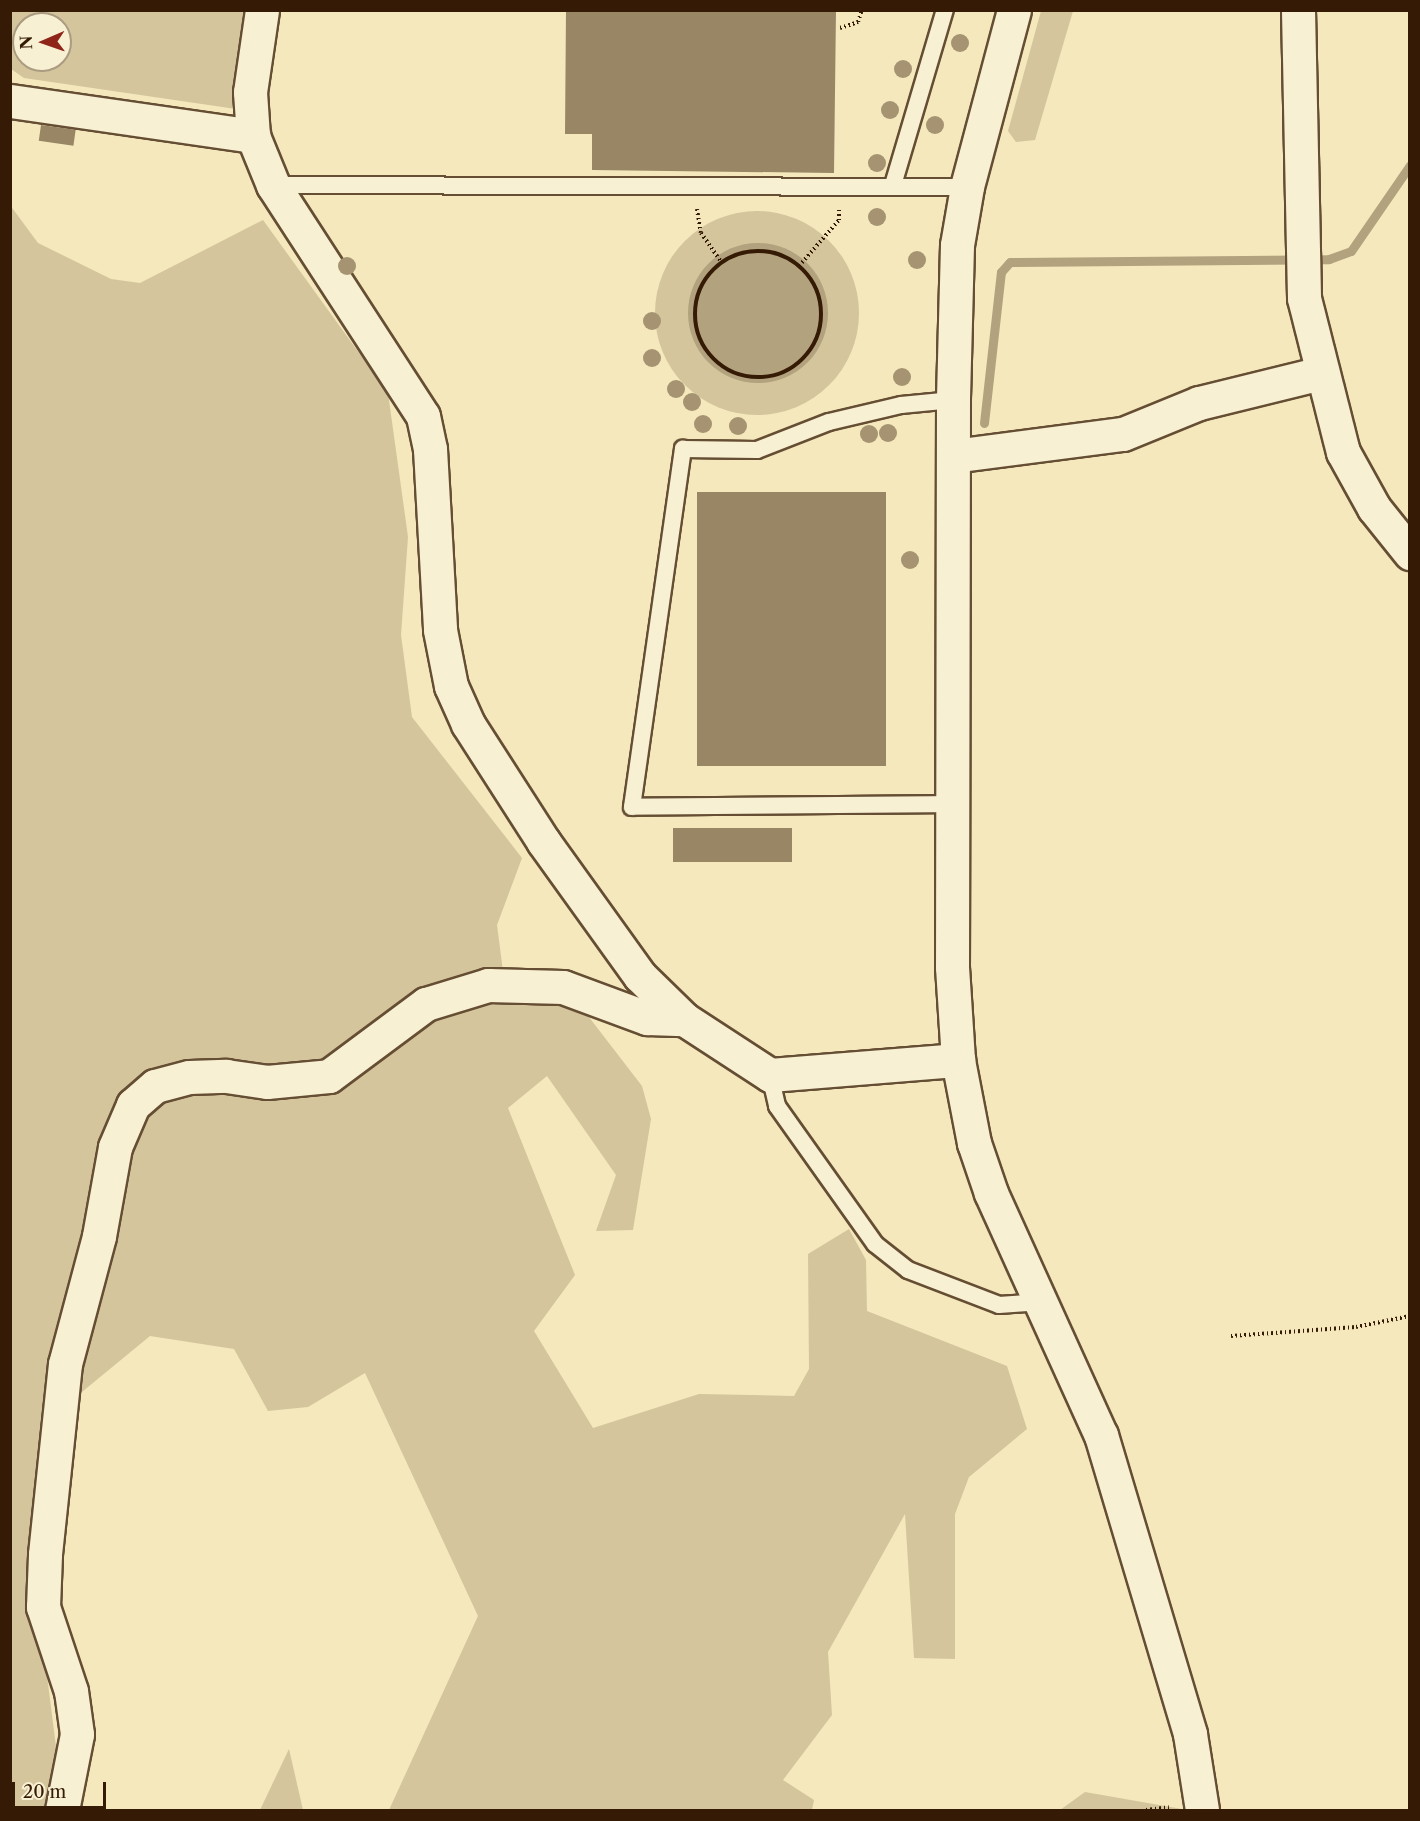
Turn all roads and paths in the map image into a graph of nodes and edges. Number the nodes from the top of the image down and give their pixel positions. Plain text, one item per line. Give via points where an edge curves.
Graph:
1 (262, 10) edge
2 (862, 10) edge
3 (945, 10) edge
4 (1014, 10) edge
5 (1298, 10) edge
6 (840, 28) dead end
7 (10, 101) edge
8 (253, 136) junction
9 (273, 185) junction
10 (840, 185) junction
11 (893, 185) junction
12 (967, 187) junction
13 (701, 233) dead end
14 (722, 262) junction
15 (799, 266) junction
16 (1321, 373) junction
17 (953, 400) junction
18 (952, 456) junction
19 (1410, 553) edge
20 (952, 804) junction
21 (684, 1019) junction
22 (958, 1060) junction
23 (770, 1075) junction
24 (1038, 1302) junction
25 (1410, 1316) edge
26 (1231, 1336) dead end
27 (62, 1810) edge
28 (1202, 1810) edge

1 - 8 street via 250,92
2 - 6 path via 858,22
3 - 11 lane
4 - 12 street
5 - 16 street via 1304,298
7 - 8 street
8 - 9 street
9 - 10 lane
9 - 21 street via 423,416 430,449 440,630 451,686 468,724 543,841 640,976
10 - 11 lane
10 - 15 path via 839,220
11 - 12 lane
12 - 17 street via 957,245
13 - 14 path
14 - 15 path via 750,251 770,251
14 - 15 path via 703,284 696,303 696,325 703,345 717,362 736,373 758,378 779,374 799,363 813,347 821,326 816,287
16 - 18 street via 1199,403 1123,434
16 - 19 street via 1343,452 1374,508
17 - 18 street
17 - 20 lane via 900,405 829,422 757,450 683,449 632,807
18 - 20 street
20 - 22 street via 952,967
21 - 23 street
21 - 27 street via 647,1018 562,987 488,985 426,1004 329,1076 267,1082 226,1076 189,1077 155,1086 133,1106 115,1147 99,1236 65,1364 46,1542 43,1607 71,1691 77,1734
22 - 23 street
22 - 24 street via 974,1143
23 - 24 lane via 777,1106 875,1244 908,1270 999,1305
24 - 28 street via 1101,1435 1190,1734
25 - 26 path via 1356,1327

